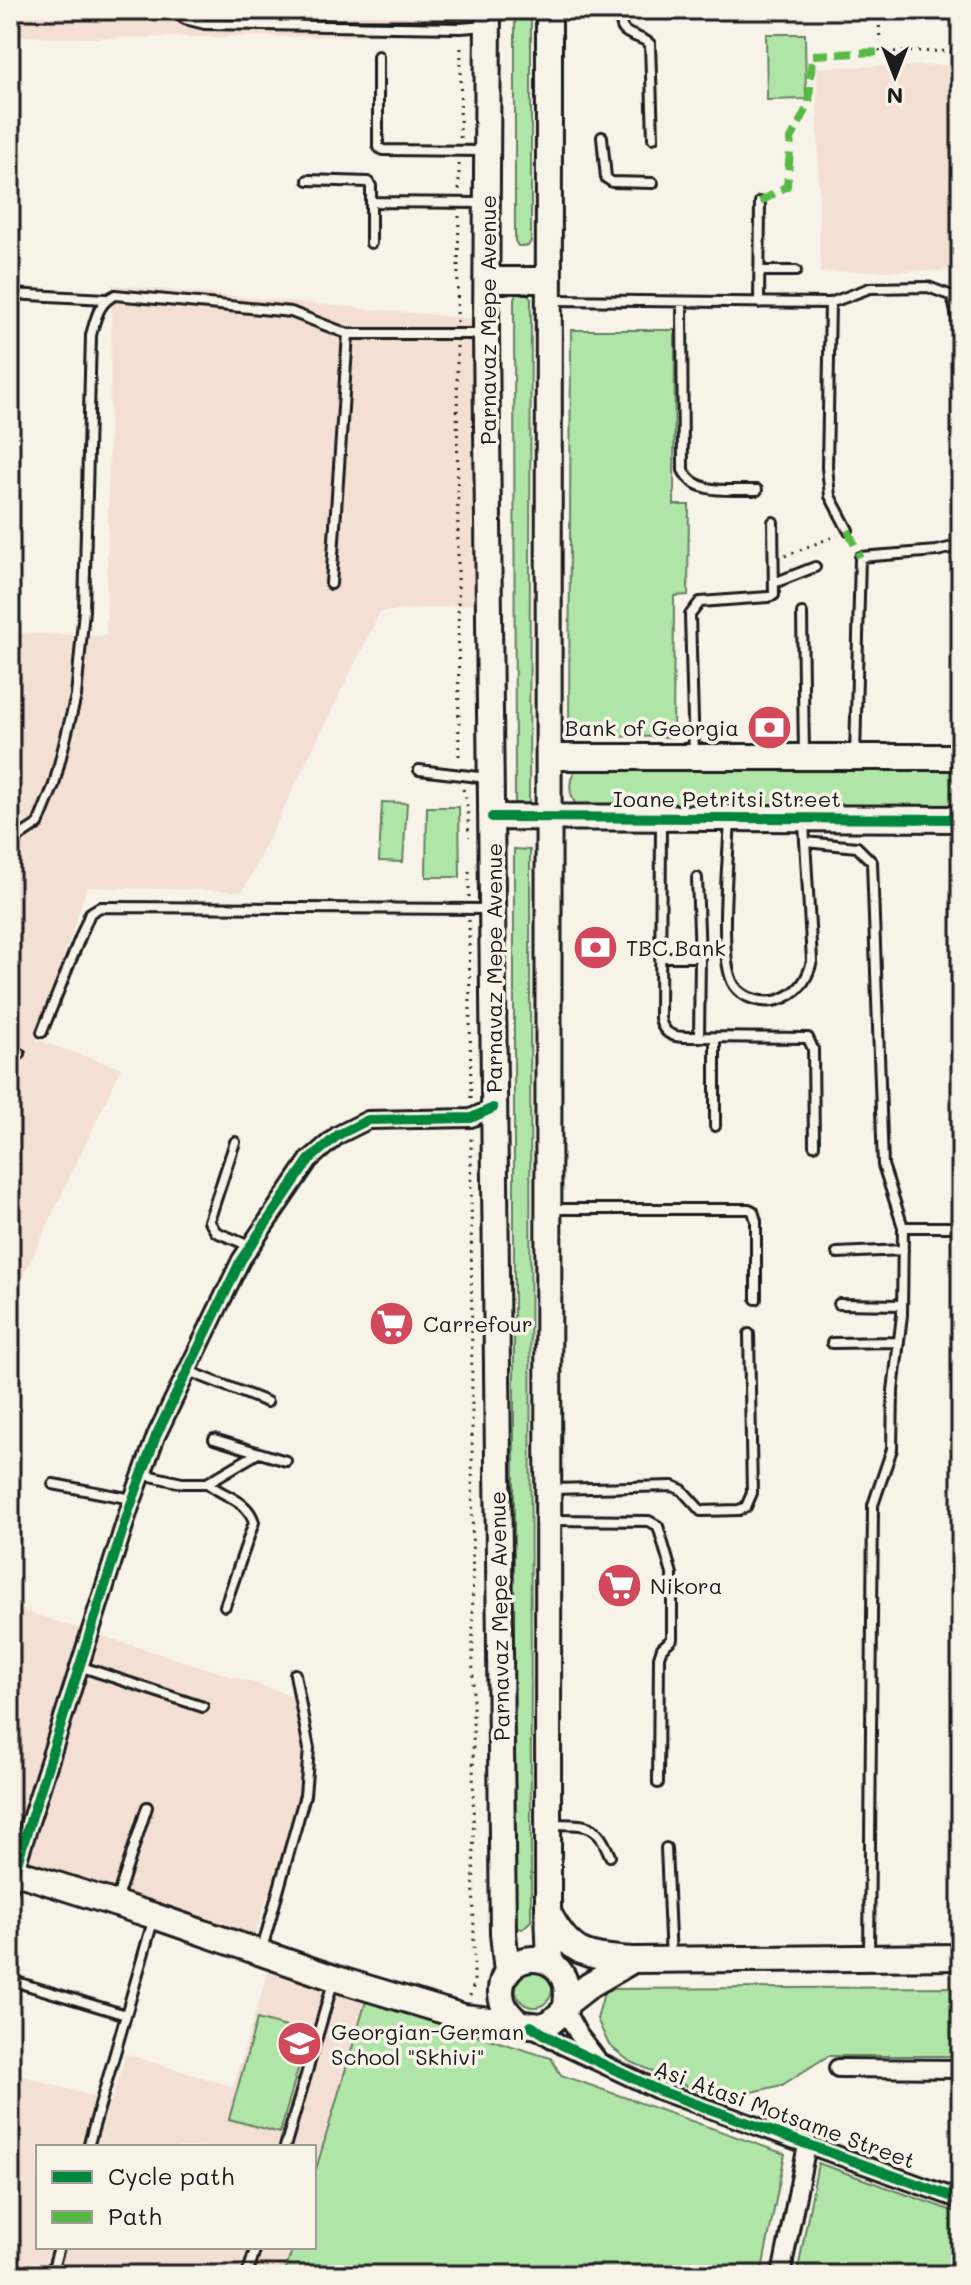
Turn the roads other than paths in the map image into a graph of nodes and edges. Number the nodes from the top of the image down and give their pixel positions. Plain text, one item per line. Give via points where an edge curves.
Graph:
1 (174, 10) edge
2 (549, 10) edge
3 (629, 10) edge
4 (487, 18) edge
5 (378, 56) dead end
6 (602, 137) dead end
7 (653, 138) dead end
8 (487, 151) junction
9 (308, 180) dead end
10 (653, 183) dead end
11 (371, 202) junction
12 (760, 202) dead end
13 (487, 203) junction
14 (371, 243) dead end
15 (759, 271) junction
16 (796, 271) dead end
17 (487, 280) junction
18 (548, 290) junction
19 (10, 294) edge
20 (106, 299) junction
21 (682, 303) junction
22 (759, 303) junction
23 (830, 303) junction
24 (960, 329) edge
25 (348, 334) junction
26 (486, 334) junction
27 (757, 490) dead end
28 (773, 522) dead end
29 (848, 530) road end
30 (961, 545) edge
31 (815, 567) dead end
32 (774, 583) junction
33 (331, 584) dead end
34 (802, 613) dead end
35 (694, 756) junction
36 (804, 756) junction
37 (549, 757) junction
38 (855, 757) junction
39 (961, 757) edge
40 (419, 770) dead end
41 (491, 779) junction
42 (492, 817) junction
43 (548, 818) junction
44 (661, 818) junction
45 (730, 818) junction
46 (961, 819) edge
47 (804, 830) junction
48 (10, 839) edge
49 (697, 878) dead end
50 (480, 909) junction
51 (660, 957) junction
52 (700, 957) junction
53 (42, 1032) dead end
54 (699, 1037) junction
55 (715, 1038) junction
56 (493, 1108) junction
57 (715, 1126) dead end
58 (235, 1142) dead end
59 (814, 1145) dead end
60 (547, 1209) junction
61 (903, 1227) junction
62 (961, 1227) edge
63 (250, 1246) junction
64 (903, 1250) junction
65 (837, 1253) dead end
66 (756, 1299) dead end
67 (839, 1304) dead end
68 (902, 1305) junction
69 (749, 1334) dead end
70 (899, 1342) junction
71 (832, 1343) dead end
72 (187, 1371) junction
73 (267, 1402) dead end
74 (214, 1439) dead end
75 (258, 1453) junction
76 (286, 1461) dead end
77 (142, 1474) junction
78 (207, 1483) junction
79 (53, 1484) dead end
80 (547, 1489) junction
81 (133, 1500) junction
82 (547, 1520) junction
83 (225, 1606) dead end
84 (79, 1666) junction
85 (295, 1674) dead end
86 (203, 1707) dead end
87 (658, 1783) dead end
88 (147, 1807) dead end
89 (548, 1824) junction
90 (666, 1848) dead end
91 (610, 1856) dead end
92 (11, 1875) edge
93 (115, 1904) junction
94 (548, 1912) junction
95 (154, 1916) junction
96 (260, 1953) junction
97 (590, 1956) junction
98 (961, 1957) edge
99 (869, 1958) junction
100 (671, 1959) junction
101 (633, 1960) junction
102 (553, 1964) junction
103 (334, 1978) junction
104 (10, 1980) edge
105 (504, 1981) junction
106 (566, 2007) junction
107 (126, 2015) junction
108 (464, 2017) junction
109 (526, 2025) junction
110 (598, 2061) junction
111 (838, 2068) dead end
112 (961, 2069) edge
113 (89, 2145) edge
114 (286, 2145) edge
115 (807, 2145) junction
116 (961, 2200) edge
117 (58, 2249) edge
118 (255, 2249) edge
119 (51, 2275) edge
120 (247, 2275) edge
121 (781, 2275) edge

1 - 4 lane via 205,24 461,28
2 - 18 main road
3 - 7 lane via 621,18 624,30 650,44
4 - 8 main road, Parnavaz Mepe Avenue
5 - 8 lane via 378,147
6 - 10 lane via 606,178
8 - 13 main road, Parnavaz Mepe Avenue
9 - 11 lane via 368,182
11 - 13 lane
11 - 14 lane
12 - 15 lane
13 - 17 main road, Parnavaz Mepe Avenue
15 - 16 lane
15 - 22 lane
17 - 18 main road
17 - 26 main road, Parnavaz Mepe Avenue
18 - 21 lane
18 - 37 main road
19 - 20 lane
20 - 25 lane via 115,295 291,312
20 - 48 lane via 91,335 84,610 76,696 54,785 38,824
21 - 22 lane
21 - 27 lane via 683,470 688,481 703,488
22 - 23 lane
23 - 24 lane via 870,288 928,287 952,296
23 - 29 lane via 827,467 830,496
25 - 26 lane
25 - 33 lane
26 - 41 main road, Parnavaz Mepe Avenue
28 - 32 lane
30 - 38 lane via 860,557
31 - 32 lane
32 - 35 lane via 771,597 700,602 690,615
34 - 36 lane
35 - 36 main road, Ioane Petritsi Street
35 - 37 main road, Ioane Petritsi Street
36 - 38 main road, Ioane Petritsi Street
37 - 43 main road
38 - 39 main road, Ioane Petritsi Street
40 - 41 lane
41 - 42 main road, Parnavaz Mepe Avenue
42 - 43 main road, Ioane Petritsi Street
42 - 50 main road, Parnavaz Mepe Avenue
43 - 44 main road, Ioane Petritsi Street
43 - 60 main road
44 - 45 main road, Ioane Petritsi Street
44 - 51 lane
45 - 47 main road, Ioane Petritsi Street
45 - 47 lane via 725,958 734,985 759,1001 792,996 808,977 812,961
46 - 47 main road, Ioane Petritsi Street
47 - 61 lane via 857,847 872,862 883,1165
49 - 52 lane
50 - 53 lane via 100,907 90,913
50 - 56 main road, Parnavaz Mepe Avenue
51 - 52 lane
51 - 54 lane via 662,1027 672,1036
52 - 54 lane
54 - 55 lane
55 - 57 lane
55 - 59 lane via 808,1038 813,1049
56 - 63 street via 471,1118 368,1120 338,1135 309,1160
56 - 105 main road, Parnavaz Mepe Avenue
58 - 63 lane via 209,1221 216,1232
60 - 66 lane via 749,1209 756,1221
60 - 80 main road
61 - 62 lane
61 - 64 lane
63 - 72 street
64 - 65 lane
64 - 68 lane
67 - 68 lane
68 - 70 lane
69 - 80 lane via 752,1493 746,1507 701,1511 673,1486
70 - 71 lane
70 - 99 lane via 892,1449 873,1505
72 - 73 lane
72 - 77 street
74 - 75 lane
75 - 76 lane
75 - 78 lane
77 - 78 lane
77 - 81 street
78 - 83 lane via 244,1504 254,1522
79 - 81 lane
80 - 82 main road
81 - 84 street
82 - 87 lane via 649,1521 658,1526 674,1589 672,1639 659,1657
82 - 89 main road
84 - 86 lane
84 - 92 street
85 - 96 lane via 309,1749 305,1795
88 - 93 lane
89 - 91 lane via 594,1828
89 - 94 main road
90 - 100 lane
92 - 93 main road
93 - 95 main road
94 - 97 main road via 558,1931
94 - 102 main road
95 - 96 main road
95 - 107 lane
96 - 103 main road
97 - 101 main road
97 - 102 main road
98 - 99 main road
99 - 100 main road
100 - 101 main road
101 - 106 main road via 590,1985
102 - 105 main road via 522,1961
102 - 106 main road via 569,1990
103 - 108 main road
103 - 114 lane
104 - 107 lane
105 - 108 main road
105 - 109 main road via 505,2010
106 - 109 main road via 550,2023
106 - 110 street
107 - 113 lane
108 - 109 main road
109 - 110 street, Asi Atasi Motsame Street
110 - 115 street, Asi Atasi Motsame Street via 660,2091
111 - 112 street
115 - 116 street, Asi Atasi Motsame Street
115 - 121 street
117 - 119 lane
118 - 120 lane

